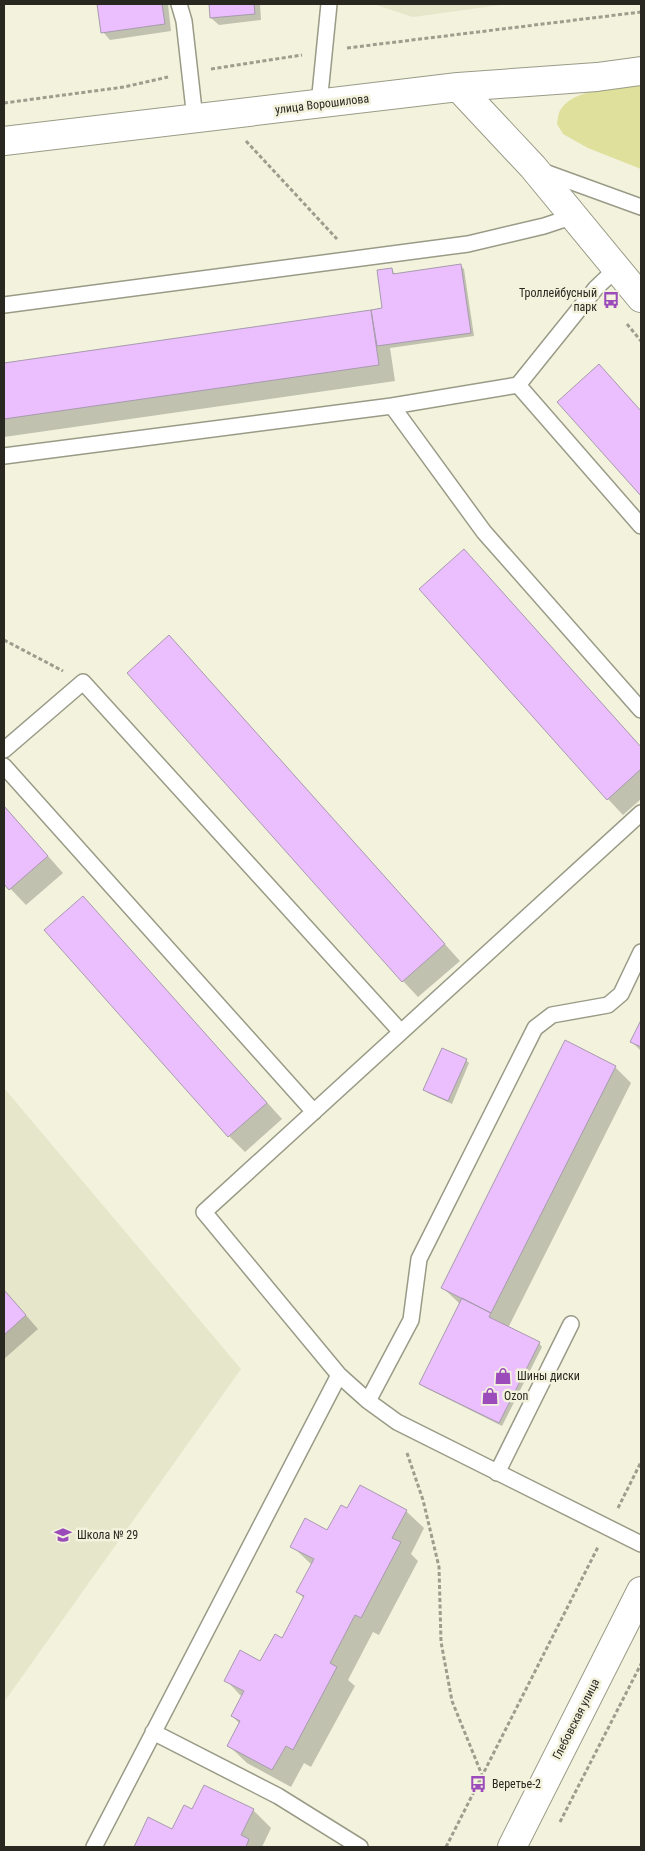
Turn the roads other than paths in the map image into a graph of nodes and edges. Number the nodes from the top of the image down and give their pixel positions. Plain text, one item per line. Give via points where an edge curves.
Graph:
1 (179, 4) edge
2 (329, 4) edge
3 (641, 71) edge
4 (458, 87) junction
5 (319, 104) junction
6 (195, 119) junction
7 (4, 141) edge
8 (533, 168) junction
9 (641, 207) edge
10 (574, 216) junction
11 (617, 268) junction
12 (641, 298) edge
13 (4, 305) edge
14 (518, 385) junction
15 (392, 406) junction
16 (4, 456) edge
17 (641, 526) edge
18 (641, 710) edge
19 (4, 750) edge
20 (4, 766) edge
21 (641, 813) edge
22 (641, 952) edge
23 (401, 1032) junction
24 (314, 1112) junction
25 (571, 1324) dead end
26 (339, 1375) junction
27 (368, 1402) junction
28 (497, 1473) junction
29 (641, 1544) edge
30 (641, 1591) edge
31 (154, 1732) junction
32 (94, 1847) edge
33 (360, 1847) edge
34 (512, 1847) edge

1 - 6 lane via 184,21
2 - 5 lane
3 - 4 main road, улица Ворошилова
4 - 5 main road, улица Ворошилова
4 - 8 main road
5 - 6 main road, улица Ворошилова
6 - 7 main road, улица Ворошилова
8 - 9 lane
8 - 10 main road
10 - 11 main road
10 - 13 lane via 468,244
11 - 12 main road
11 - 14 lane via 596,288
14 - 15 lane
14 - 17 lane
15 - 16 lane
15 - 18 lane via 484,532
19 - 23 lane via 83,682
20 - 24 lane
21 - 23 lane
22 - 27 lane via 621,994 608,1005 552,1015 535,1028 419,1259 411,1320
23 - 24 lane
24 - 26 lane via 204,1212
25 - 28 lane
26 - 27 lane
26 - 31 lane
27 - 28 lane via 397,1422
28 - 29 lane
30 - 34 main road, Глебовская улица
31 - 32 lane
31 - 33 lane via 278,1796

